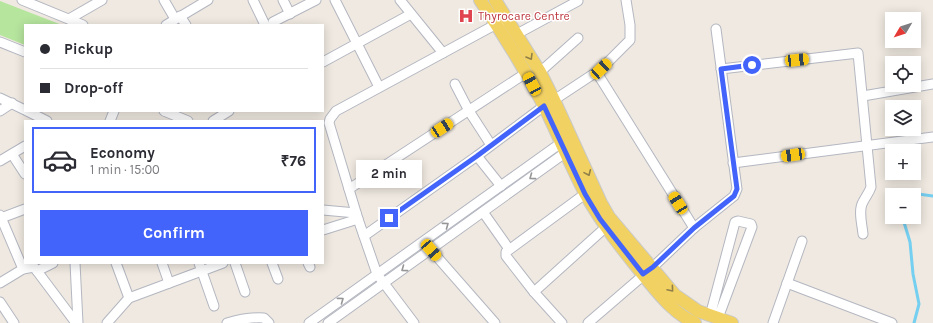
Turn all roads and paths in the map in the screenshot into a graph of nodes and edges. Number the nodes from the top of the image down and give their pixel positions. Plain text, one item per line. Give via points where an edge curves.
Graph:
1 (22, 0) edge
2 (102, 0) edge
3 (164, 0) edge
4 (208, 0) edge
5 (253, 0) edge
6 (283, 0) edge
7 (316, 0) edge
8 (335, 0) edge
9 (400, 0) edge
10 (480, 0) edge
11 (494, 0) edge
12 (626, 0) edge
13 (578, 1) edge
14 (290, 14) junction
15 (411, 14) junction
16 (178, 18) junction
17 (69, 19) junction
18 (502, 21) junction
19 (81, 24) edge
20 (168, 24) edge
21 (185, 24) edge
22 (269, 24) edge
23 (716, 28) dead end
24 (517, 34) junction
25 (578, 38) dead end
26 (0, 42) edge
27 (357, 44) junction
28 (24, 52) edge
29 (443, 53) junction
30 (324, 61) edge
31 (601, 69) junction
32 (721, 69) junction
33 (540, 72) junction
34 (526, 73) junction
35 (455, 84) dead end
36 (933, 84) edge
37 (379, 88) junction
38 (863, 96) junction
39 (0, 98) edge
40 (554, 100) junction
41 (12, 103) junction
42 (544, 106) junction
43 (24, 109) edge
44 (0, 111) edge
45 (469, 111) junction
46 (30, 112) edge
47 (166, 112) edge
48 (227, 112) edge
49 (45, 120) edge
50 (186, 120) edge
51 (214, 120) edge
52 (933, 137) edge
53 (573, 141) junction
54 (491, 145) junction
55 (868, 145) junction
56 (24, 147) edge
57 (563, 148) junction
58 (12, 154) junction
59 (477, 156) junction
60 (0, 162) edge
61 (733, 163) junction
62 (24, 172) edge
63 (501, 186) junction
64 (349, 189) junction
65 (585, 194) junction
66 (24, 209) edge
67 (324, 210) edge
68 (483, 212) junction
69 (357, 216) junction
70 (1, 217) edge
71 (606, 228) junction
72 (694, 228) junction
73 (324, 230) edge
74 (863, 234) dead end
75 (364, 236) junction
76 (802, 241) dead end
77 (509, 249) junction
78 (431, 250) junction
79 (51, 264) edge
80 (75, 264) edge
81 (116, 264) edge
82 (162, 264) edge
83 (218, 264) edge
84 (235, 264) edge
85 (272, 264) edge
86 (200, 267) edge
87 (23, 269) junction
88 (37, 271) junction
89 (648, 271) junction
90 (377, 274) junction
91 (278, 279) dead end
92 (0, 283) edge
93 (169, 283) junction
94 (384, 283) junction
95 (787, 283) junction
96 (245, 292) dead end
97 (534, 292) junction
98 (130, 298) junction
99 (0, 302) edge
100 (214, 306) dead end
101 (340, 315) junction
102 (714, 317) junction
103 (686, 321) edge
104 (14, 323) edge
105 (77, 323) edge
106 (107, 323) edge
107 (228, 323) edge
108 (268, 323) edge
109 (309, 323) edge
110 (328, 323) edge
111 (346, 323) edge
112 (414, 323) edge
113 (495, 323) edge
114 (562, 323) edge
115 (588, 323) edge
116 (732, 323) edge
117 (773, 323) edge
118 (892, 323) edge

1 - 17 street
2 - 17 street
3 - 16 street
4 - 16 street
5 - 22 street
6 - 14 street
7 - 14 street
8 - 27 street
9 - 15 street
10 - 18 main road
11 - 18 main road
12 - 31 street via 630,40
13 - 24 street
14 - 22 street
15 - 27 street
15 - 29 street
16 - 20 street
16 - 21 street
17 - 19 street
18 - 24 main road
18 - 29 street
18 - 34 main road
23 - 32 street
24 -> 33 main road
25 - 33 street
26 - 28 street
27 - 30 street
27 - 37 street
29 - 37 street
31 - 40 street
31 - 72 street via 599,76
32 - 38 street via 858,53
32 - 61 street
33 - 40 main road
34 - 42 main road
34 - 45 street
35 - 45 street
36 - 38 street
37 - 64 street via 336,111 330,119 329,123
38 - 55 street
39 - 41 street
40 - 53 main road
41 - 43 street
41 - 44 street
42 - 54 street
42 - 57 main road
45 - 54 street
45 - 64 street
46 - 49 street
47 - 50 street
48 - 51 street
52 - 55 street
53 - 57 street
53 -> 89 main road via 609,217
54 - 59 street
55 - 61 street
55 - 74 street via 871,188 861,207
56 - 58 street
57 - 63 street
57 - 65 main road
57 -> 68 street
58 - 60 street
58 - 62 street
59 - 63 street
59 - 75 street
61 - 72 street via 737,189 734,196
90 -> 63 street
64 - 69 street
65 - 71 main road
65 - 77 street
66 - 70 street
67 - 69 street
68 - 77 street
68 - 78 street
69 - 73 street
69 - 75 street
70 - 87 street
71 - 89 main road
71 - 97 street
72 - 89 street
75 - 90 street
76 - 95 street
77 - 97 street via 506,256
78 -> 94 street
78 - 113 street
79 - 88 street
80 - 105 street
81 - 98 street
82 - 93 street
83 - 86 street
84 - 96 street
85 - 91 street
86 - 93 street
86 - 100 street
87 - 88 street via 34,267
87 - 92 street
88 - 105 street
89 -> 102 main road via 689,305
89 - 103 main road via 671,307
89 - 115 street
90 - 94 street
109 -> 90 street
93 - 98 street
94 - 101 street
94 - 112 street
95 - 117 street
95 - 118 street
97 - 114 street
98 - 106 street
99 - 104 street
101 - 110 street
101 - 111 street
102 - 102 street via 735,222 751,224 752,227
102 - 116 main road
107 - 108 street via 253,317 264,318

